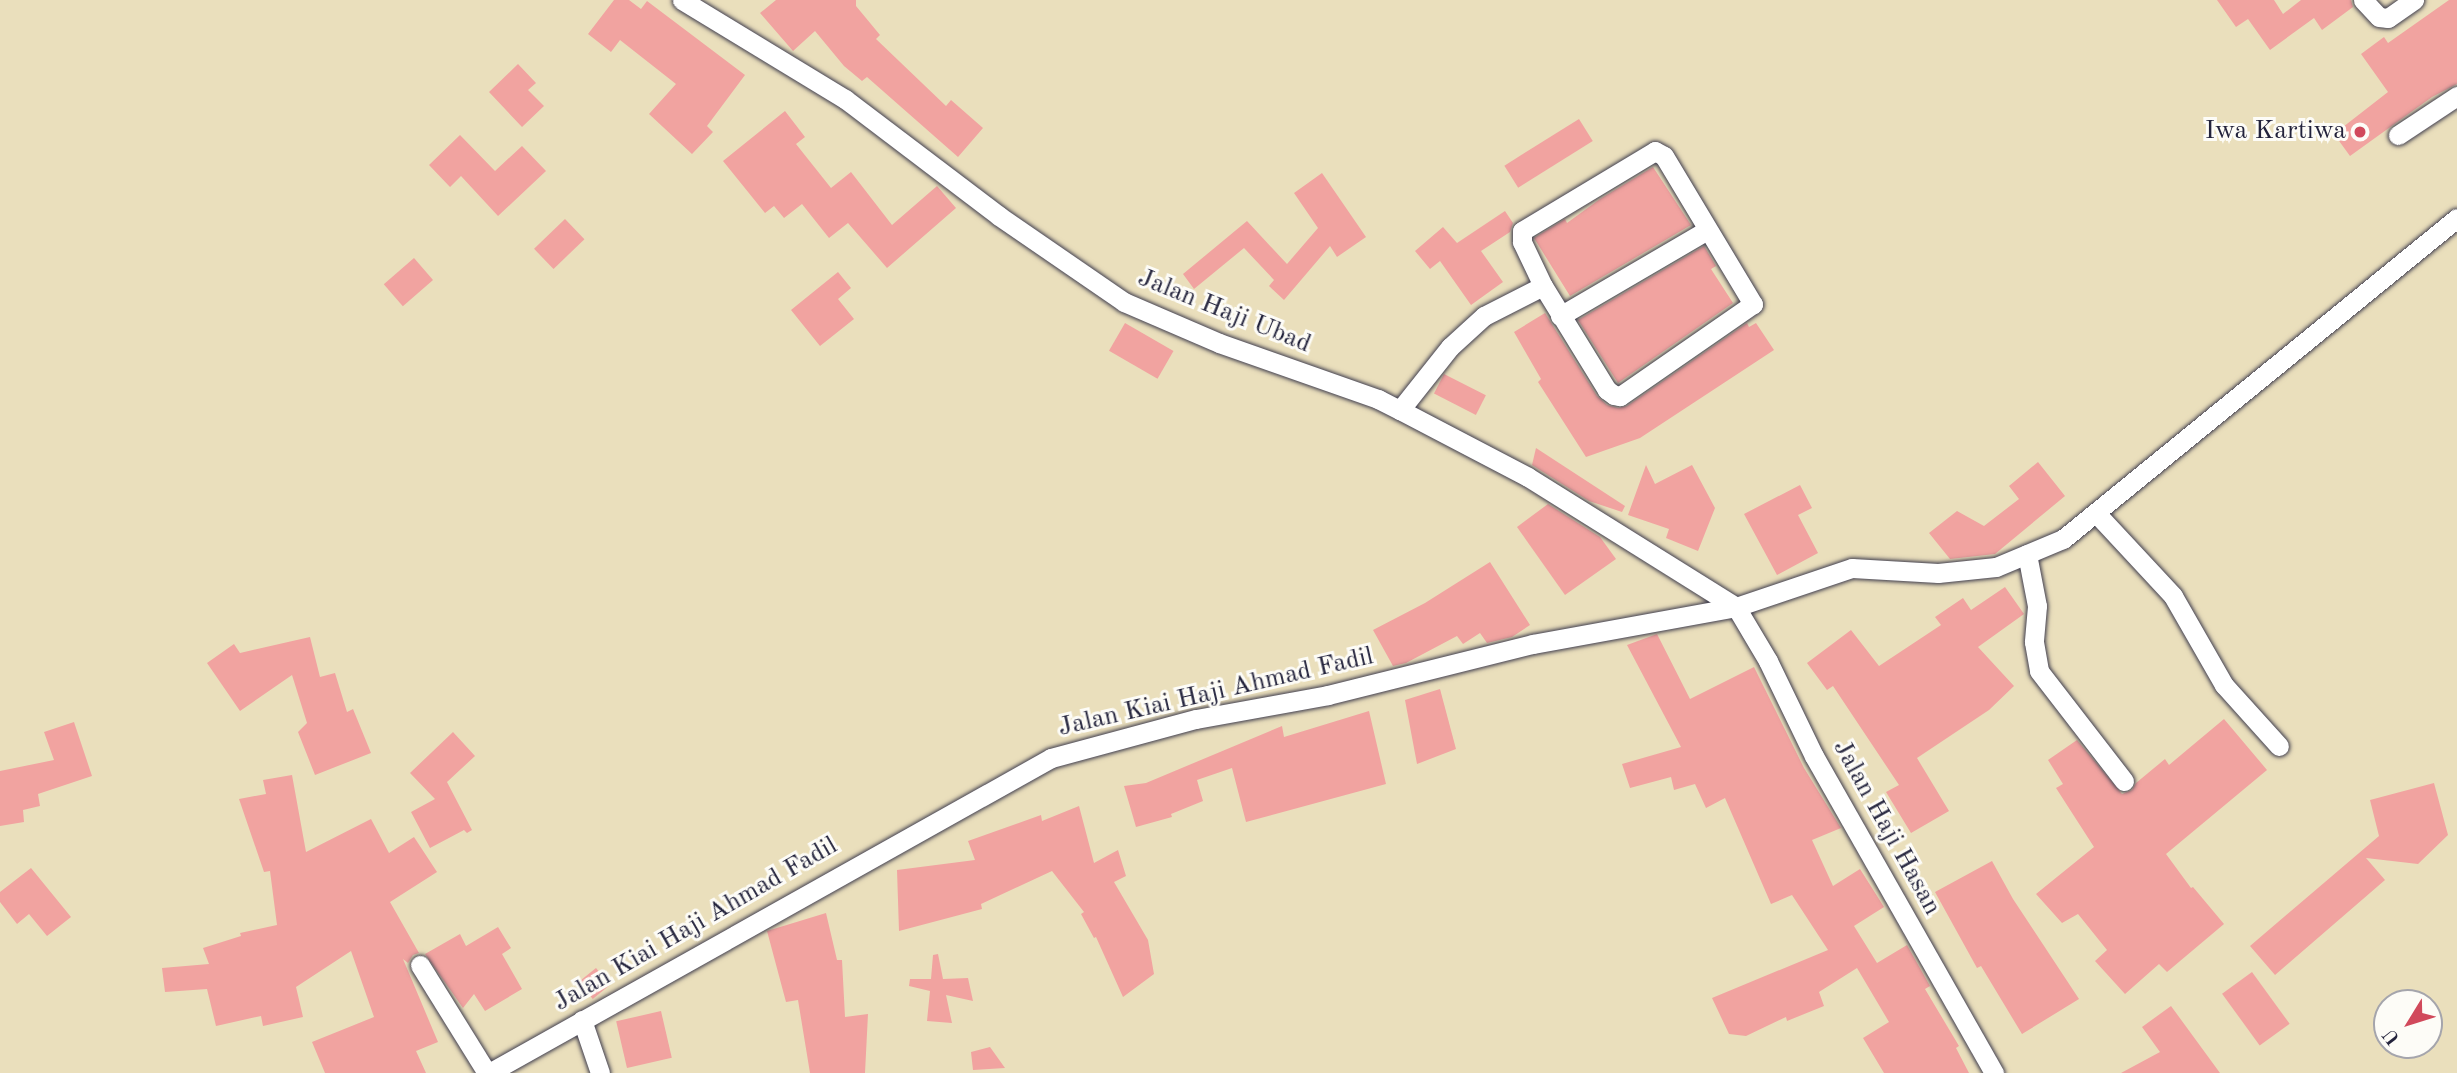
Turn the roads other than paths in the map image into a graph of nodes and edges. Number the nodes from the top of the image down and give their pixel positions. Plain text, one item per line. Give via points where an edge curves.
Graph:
1 (682, 0) edge
2 (2364, 0) edge
3 (2414, 0) edge
4 (2457, 96) edge
5 (2398, 135) dead end
6 (2457, 218) edge
7 (1707, 230) junction
8 (1543, 286) junction
9 (1560, 316) junction
10 (1400, 410) junction
11 (2096, 513) junction
12 (2027, 554) junction
13 (1736, 607) junction
14 (2279, 746) dead end
15 (2124, 781) dead end
16 (420, 965) dead end
17 (582, 1020) junction
18 (488, 1073) edge
19 (600, 1073) edge
20 (1994, 1073) edge

1 - 10 street, Jalan Haji Ubad via 845,99 999,216 1124,302 1219,343
2 - 3 street via 2379,18 2388,18
4 - 5 street
6 - 11 street, Jalan Kiai Haji Ahmad Fadil
7 - 8 street via 1664,156 1651,152 1522,231 1522,242
7 - 9 street
7 - 9 street via 1752,300 1751,308 1620,396 1607,390
8 - 9 street
8 - 10 street via 1485,316 1450,347
10 - 13 street, Jalan Haji Ubad via 1528,477
11 - 12 street, Jalan Kiai Haji Ahmad Fadil via 2063,539
11 - 14 street via 2173,596 2224,685
12 - 13 street, Jalan Kiai Haji Ahmad Fadil via 1996,566 1938,573 1852,568
12 - 15 street via 2037,606 2034,642 2039,671
13 - 17 street, Jalan Kiai Haji Ahmad Fadil via 1532,644 1328,695 1196,719 1051,758
13 - 20 street, Jalan Haji Hasan via 1814,756
16 - 18 street
17 - 18 street, Jalan Kiai Haji Ahmad Fadil
17 - 19 street

